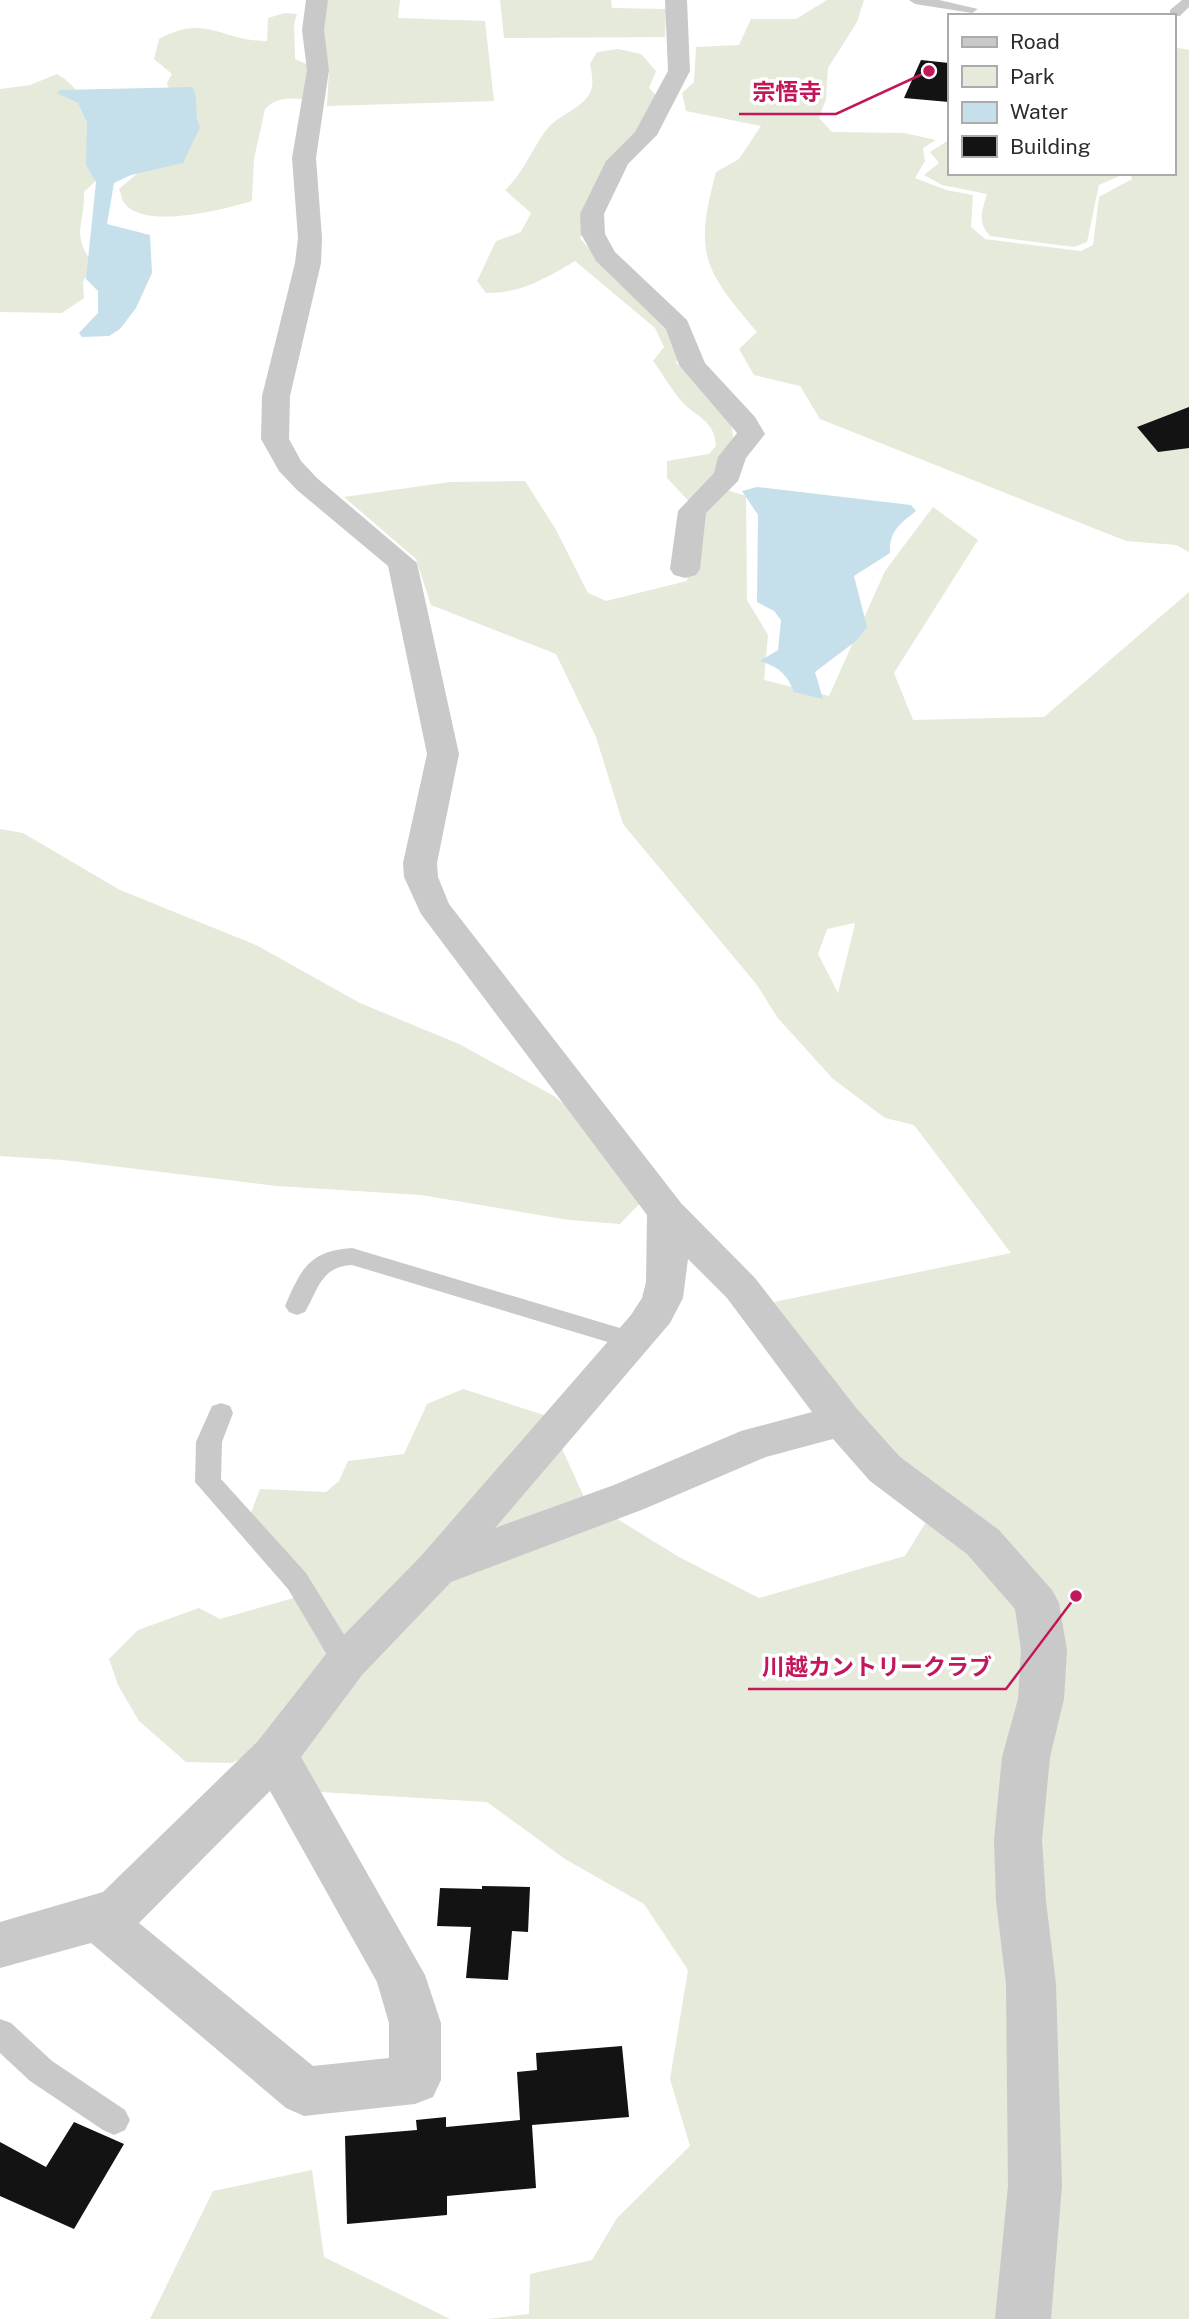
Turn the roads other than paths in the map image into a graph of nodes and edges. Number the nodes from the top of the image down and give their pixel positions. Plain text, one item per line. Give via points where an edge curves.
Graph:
1 (317, 0) edge
2 (676, 0) edge
3 (915, 0) edge
4 (1188, 0) edge
5 (971, 8) edge
6 (1175, 13) dead end
7 (685, 569) dead end
8 (667, 1213) junction
9 (297, 1306) dead end
10 (631, 1340) junction
11 (221, 1413) dead end
12 (842, 1420) junction
13 (435, 1569) junction
14 (346, 1662) junction
15 (275, 1755) junction
16 (98, 1919) junction
17 (0, 1945) edge
18 (0, 2033) edge
19 (114, 2120) dead end
20 (1023, 2319) edge

1 - 8 street via 313,30 318,70 304,158 308,262 276,396 275,439 289,465 307,484 402,563 443,754 420,863 433,906
2 - 7 street via 679,71 645,135 618,161 592,214 593,234 605,256 678,326 692,365 751,434 732,457 727,475 692,511
3 - 5 lane
4 - 6 lane
8 - 10 street via 666,1296 649,1325
8 - 12 street via 741,1288
9 - 10 lane via 311,1272 336,1257 352,1256
10 - 13 street
11 - 14 lane via 209,1442 208,1482 297,1581
12 - 13 street via 756,1443 629,1497
12 - 20 street via 885,1469 983,1542 1036,1603 1044,1650 1041,1699 1026,1757 1018,1840 1031,1984 1035,2186
13 - 14 street
14 - 15 street
15 - 16 street via 149,1883 121,1908
15 - 16 street via 400,1975 415,2023 415,2080 304,2091
16 - 17 street
18 - 19 lane via 41,2071

